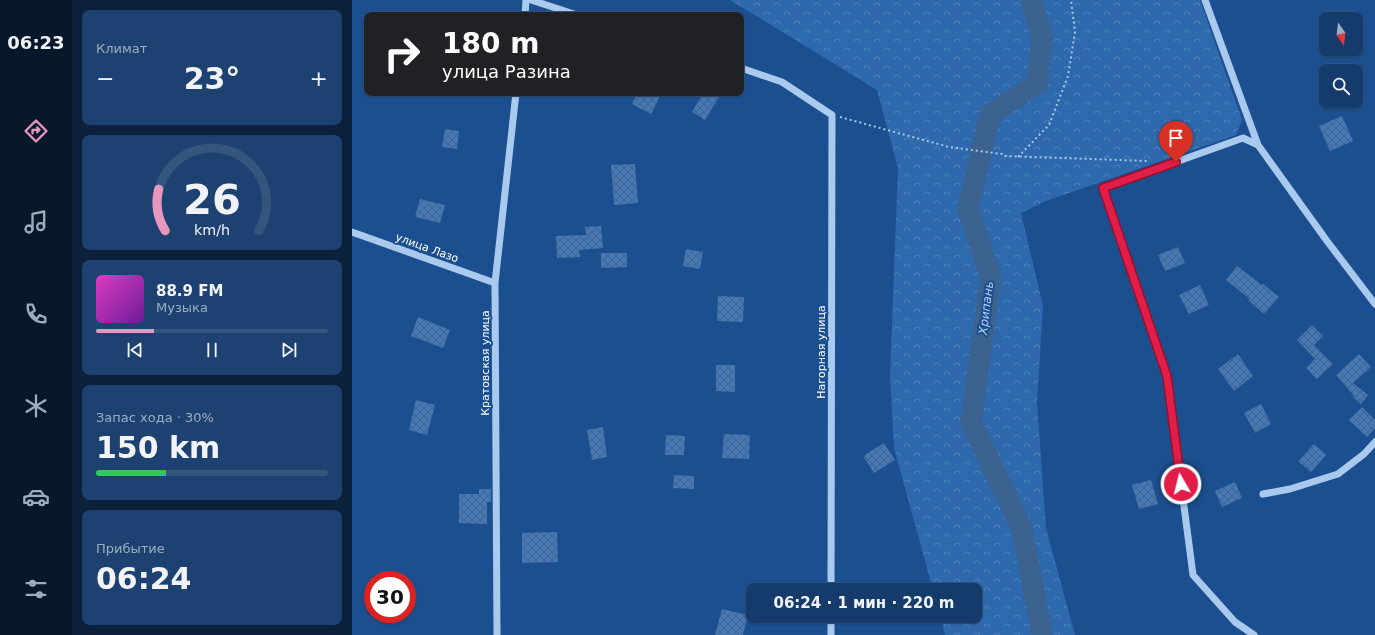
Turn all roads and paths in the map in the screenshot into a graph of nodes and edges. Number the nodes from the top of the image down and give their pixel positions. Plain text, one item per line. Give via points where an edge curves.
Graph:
1 (526, 0) edge
2 (531, 0) edge
3 (1071, 0) edge
4 (1205, 0) edge
5 (525, 12) edge
6 (569, 12) edge
7 (744, 69) edge
8 (516, 96) edge
9 (832, 115) junction
10 (1258, 145) junction
11 (1018, 157) junction
12 (1152, 161) dead end
13 (352, 232) edge
14 (495, 283) junction
15 (1375, 304) edge
16 (1375, 442) edge
17 (1263, 494) dead end
18 (831, 583) edge
19 (831, 623) edge
20 (497, 635) edge
21 (831, 635) edge
22 (1254, 635) edge

1 - 5 street
2 - 6 street
3 - 11 path via 1076,32 1068,76 1049,125
4 - 10 street
7 - 9 street via 782,82
8 - 14 street, Кратовская улица
9 - 11 path via 949,147
9 - 18 street, Нагорная улица
10 - 15 street
10 - 22 street via 1243,138 1103,188 1167,376 1193,575 1235,622
11 - 12 path
13 - 14 street, улица Лазо
14 - 20 street, Кратовская улица
16 - 17 street via 1338,474 1290,489
19 - 21 street

